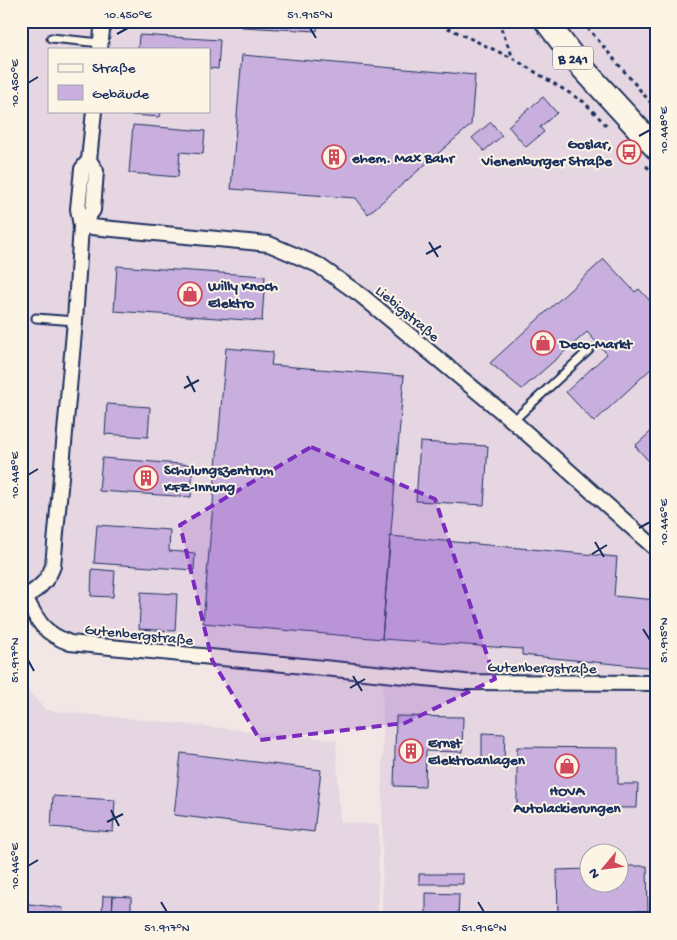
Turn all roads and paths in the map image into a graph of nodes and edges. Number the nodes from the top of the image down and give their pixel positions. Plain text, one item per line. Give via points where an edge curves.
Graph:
1 (103, 21) edge
2 (433, 21) edge
3 (498, 21) edge
4 (546, 21) edge
5 (582, 21) edge
6 (52, 38) dead end
7 (101, 46) edge
8 (514, 59) junction
9 (656, 109) edge
10 (94, 112) edge
11 (610, 129) dead end
12 (649, 156) edge
13 (656, 174) edge
14 (81, 226) junction
15 (36, 318) dead end
16 (75, 321) junction
17 (589, 350) dead end
18 (513, 422) junction
19 (656, 549) edge
20 (23, 598) edge
21 (656, 684) edge

1 - 7 street
2 - 8 path
3 - 8 path
4 - 12 main road, B 241
5 - 9 path
6 - 7 lane
8 - 11 path via 584,102
10 - 14 street, Gutenbergstraße via 89,160 82,169 78,209
12 - 13 path
14 - 16 street, Gutenbergstraße
14 - 18 street, Liebigstraße via 224,238 269,244 292,252 338,277
15 - 16 lane
16 - 20 street, Gutenbergstraße via 53,566 46,581
17 - 18 lane
18 - 19 street, Liebigstraße
20 - 21 street, Gutenbergstraße via 45,630 70,643 465,682

